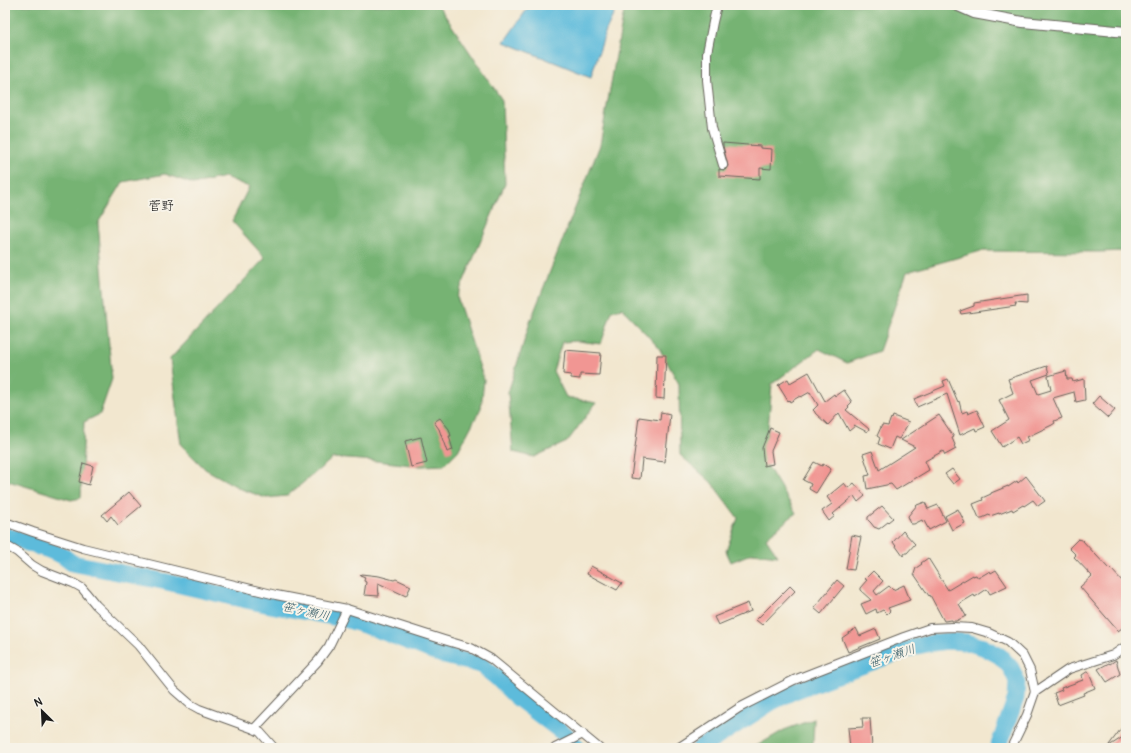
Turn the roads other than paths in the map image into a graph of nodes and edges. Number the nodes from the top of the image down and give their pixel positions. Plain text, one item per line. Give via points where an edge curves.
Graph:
1 (717, 5) edge
2 (956, 5) edge
3 (1126, 32) edge
4 (723, 165) dead end
5 (6, 525) edge
6 (5, 545) edge
7 (346, 611) junction
8 (1126, 646) edge
9 (1035, 692) junction
10 (254, 729) junction
11 (579, 736) junction
12 (274, 748) edge
13 (555, 748) edge
14 (599, 748) edge
15 (678, 748) edge
16 (1011, 748) edge

1 - 4 street via 707,53 707,80 712,128
2 - 3 street via 974,13 1023,22
5 - 7 street via 83,548
6 - 10 street via 42,571 82,588 138,645 174,690 190,704
7 - 10 street via 329,646
7 - 11 street via 471,648 491,659
8 - 9 street via 1113,655 1069,669
9 - 15 street via 1030,670 1023,656 1008,642 972,628 930,628 788,684 739,708
9 - 16 street
10 - 12 street
11 - 13 street
11 - 14 street

